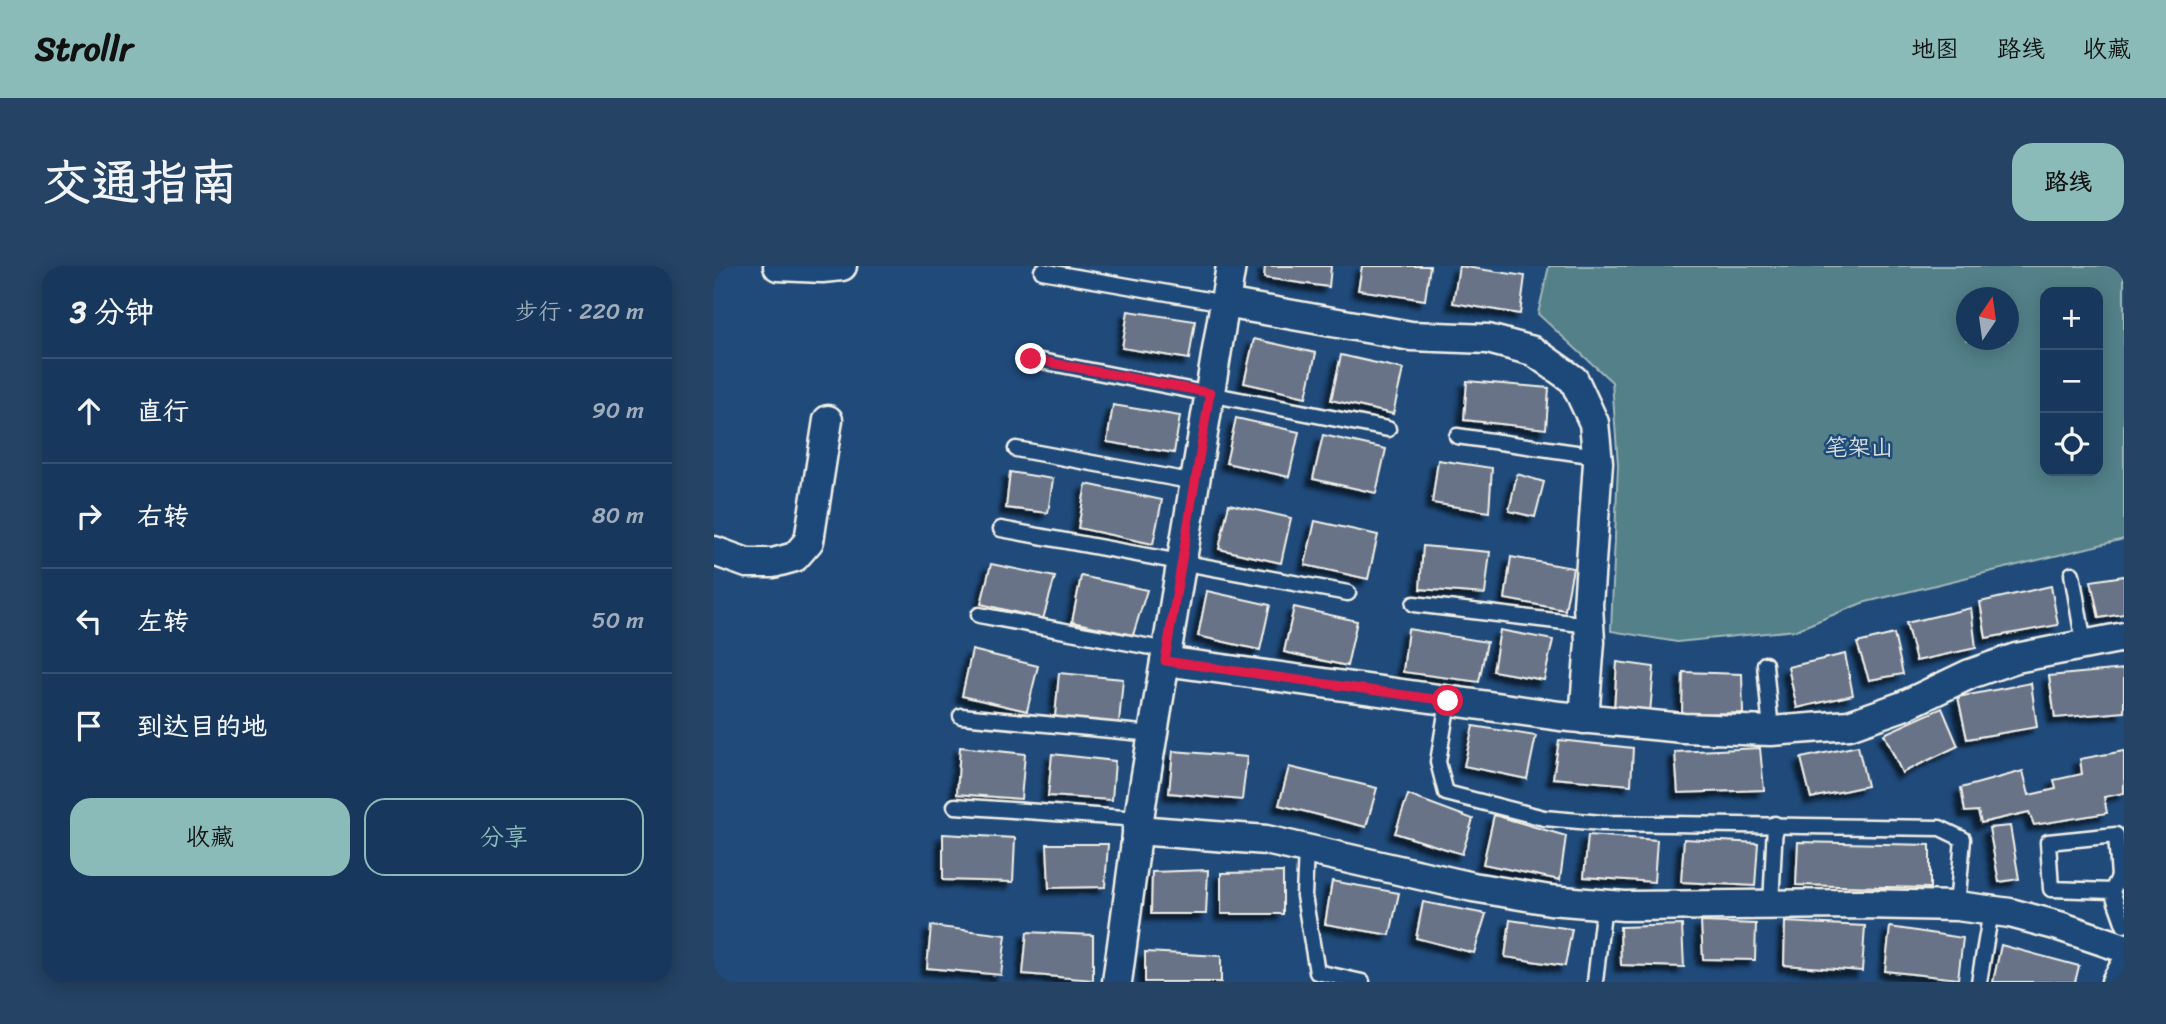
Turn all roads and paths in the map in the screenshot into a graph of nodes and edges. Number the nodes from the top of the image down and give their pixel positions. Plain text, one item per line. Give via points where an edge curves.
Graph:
1 (778, 266) edge
2 (842, 266) edge
3 (1231, 266) edge
4 (1042, 271) dead end
5 (1225, 303) junction
6 (1031, 359) dead end
7 (1210, 393) junction
8 (828, 420) dead end
9 (1388, 429) dead end
10 (1457, 436) dead end
11 (1016, 449) dead end
12 (1597, 456) junction
13 (1195, 482) junction
14 (1001, 529) dead end
15 (714, 551) edge
16 (1182, 563) junction
17 (2072, 574) dead end
18 (1348, 593) dead end
19 (1414, 604) dead end
20 (979, 615) dead end
21 (1589, 625) junction
22 (2124, 637) edge
23 (2084, 645) junction
24 (1166, 655) junction
25 (1765, 664) dead end
26 (1448, 701) junction
27 (961, 716) dead end
28 (1584, 719) junction
29 (1771, 730) junction
30 (1153, 734) junction
31 (955, 806) dead end
32 (1138, 824) junction
33 (1775, 824) junction
34 (1306, 849) junction
35 (2112, 891) junction
36 (1604, 904) junction
37 (1771, 905) junction
38 (1957, 906) junction
39 (1992, 911) junction
40 (2124, 925) edge
41 (2124, 948) edge
42 (2124, 968) edge
43 (1117, 982) edge
44 (1362, 982) edge
45 (1595, 982) edge
46 (1979, 982) edge
47 (2116, 982) edge

1 - 2 street
3 - 5 street
4 - 5 lane
5 - 7 street
5 - 12 street via 1411,335 1488,339 1533,351 1574,380 1594,423
6 - 7 lane
7 - 9 lane
7 - 13 street
8 - 15 street via 809,541 795,557 774,563 747,563
10 - 12 lane
11 - 13 lane
12 - 21 street
13 - 16 street
14 - 16 lane
16 - 18 lane
16 - 24 street
17 - 23 lane
19 - 21 lane
20 - 24 lane
21 - 28 street
22 - 23 street
23 - 29 street via 2016,658 1849,725
24 - 26 street
24 - 30 street
25 - 29 lane
26 - 28 street
26 - 33 lane via 1438,762 1446,793 1544,818
27 - 30 lane
28 - 29 street
30 - 32 street
31 - 32 lane
32 - 34 street
32 - 43 street
33 - 37 lane
33 - 38 lane via 1940,828 1964,839
34 - 36 street via 1473,887
34 - 44 lane via 1304,896 1317,972
35 - 35 lane via 2119,877 2116,835 2048,842 2051,888
35 - 40 lane
36 - 37 street
36 - 45 lane
37 - 38 street
38 - 39 street
39 - 41 street via 2059,926
39 - 46 lane
42 - 47 street

